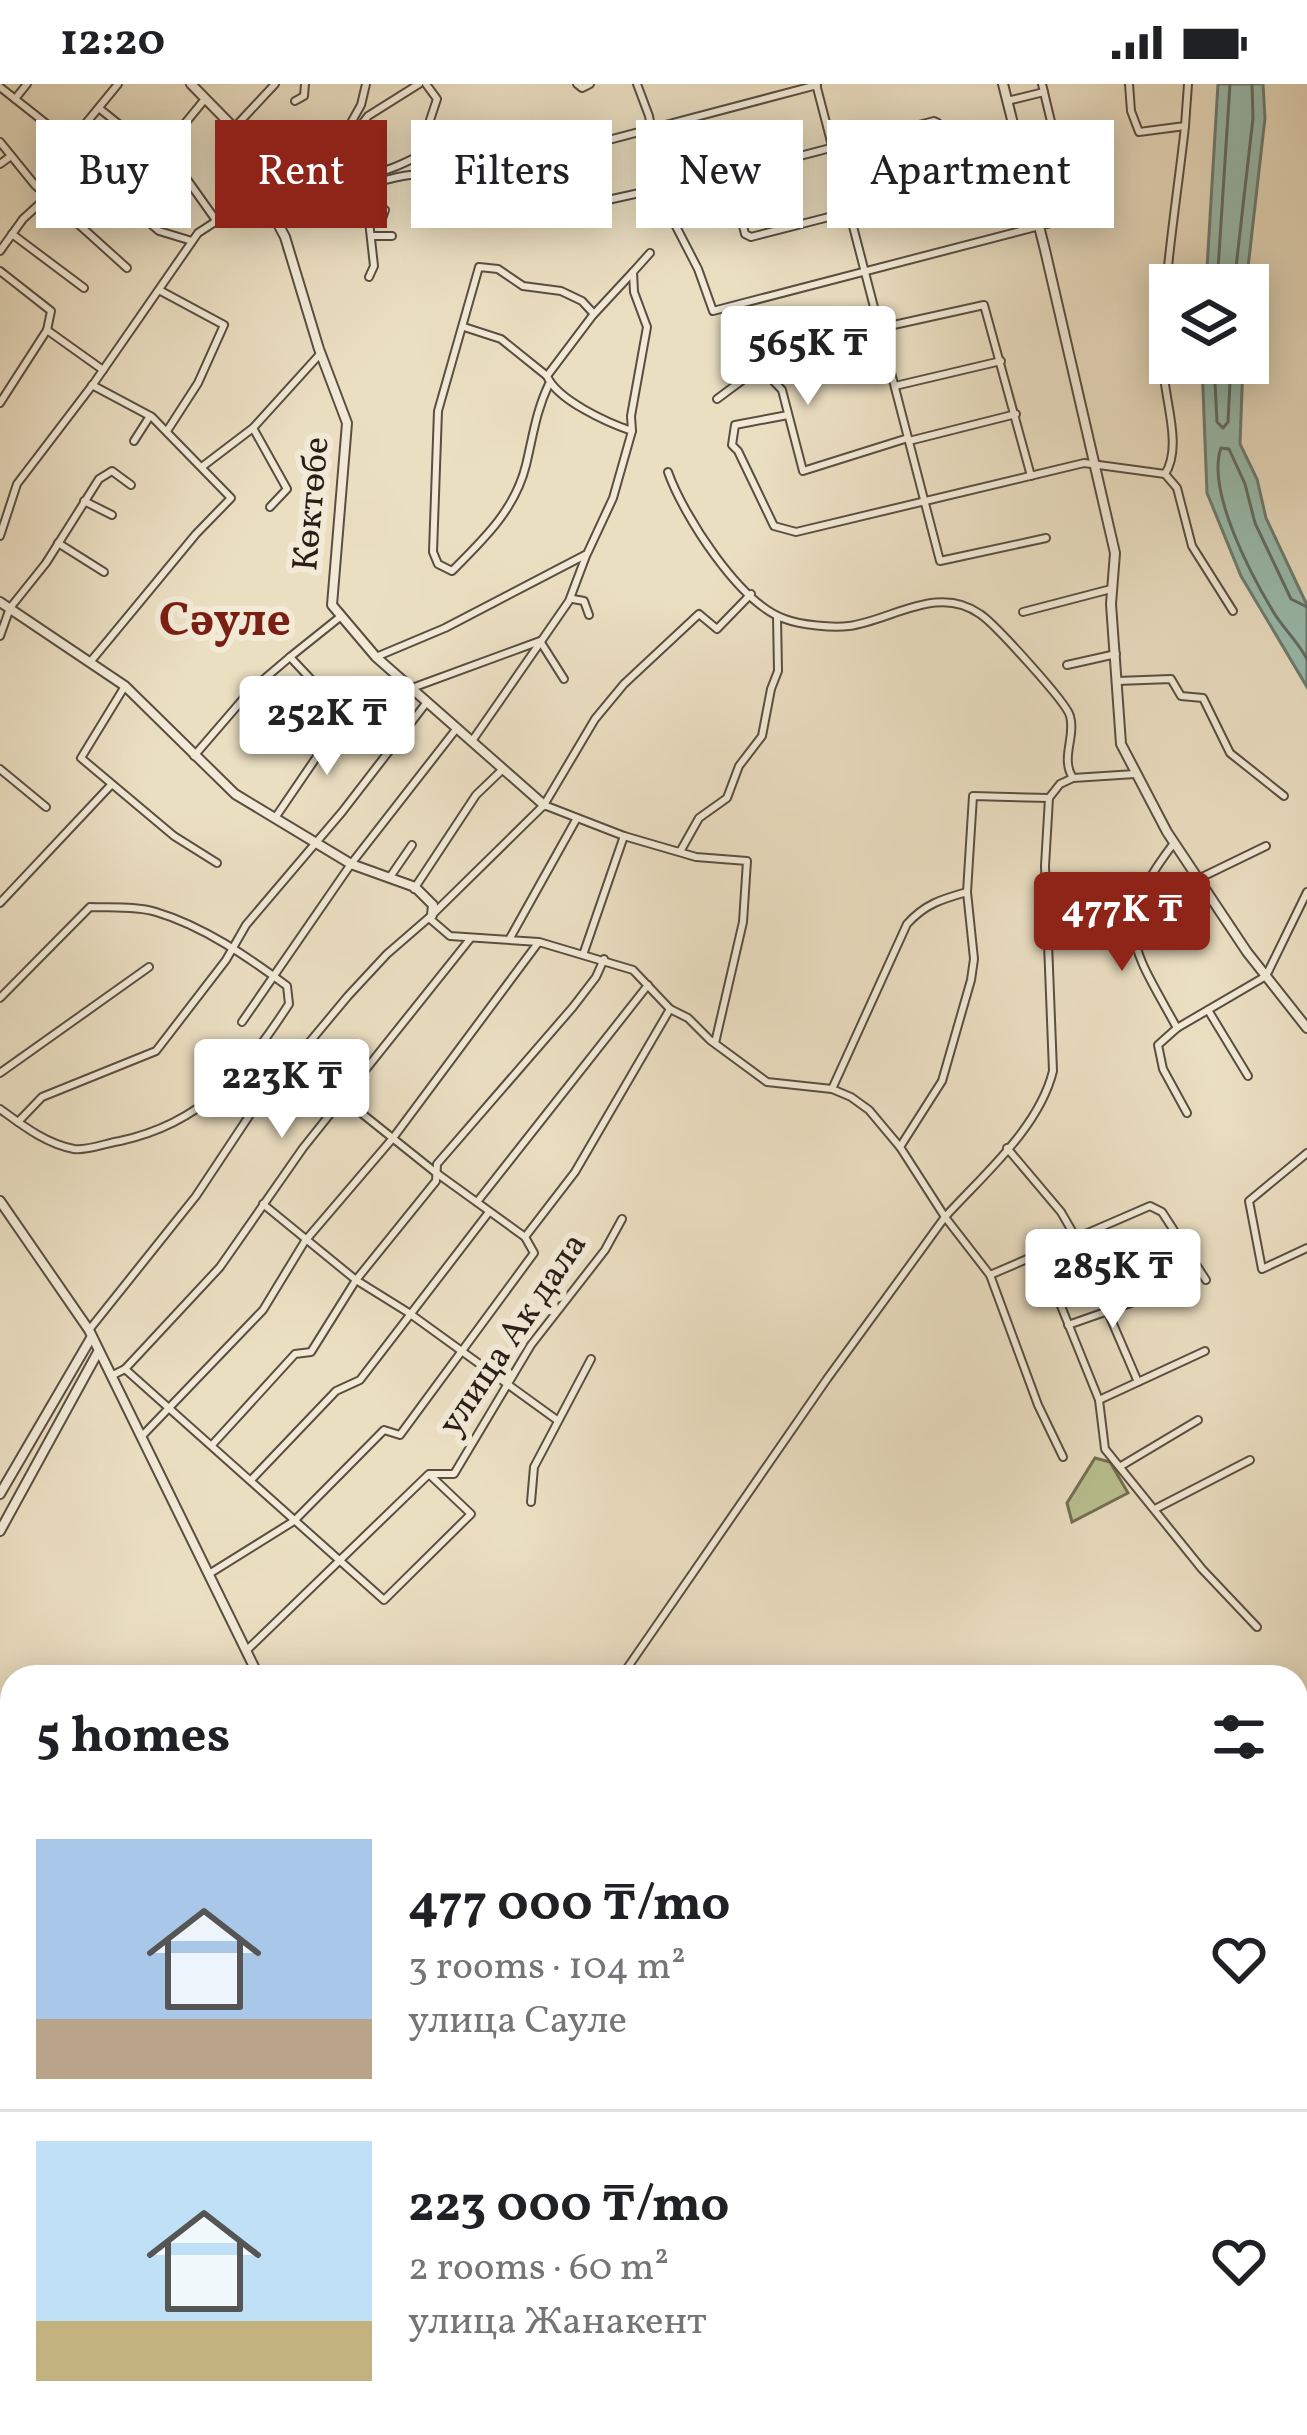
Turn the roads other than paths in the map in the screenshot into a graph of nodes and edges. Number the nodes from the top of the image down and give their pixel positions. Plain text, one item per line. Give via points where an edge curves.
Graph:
1 (27, 84) edge
2 (118, 84) edge
3 (191, 84) edge
4 (275, 84) edge
5 (305, 84) edge
6 (366, 84) edge
7 (422, 84) edge
8 (590, 84) edge
9 (637, 84) edge
10 (818, 84) edge
11 (1003, 84) edge
12 (1129, 84) edge
13 (1188, 84) edge
14 (578, 86) edge
15 (0, 87) edge
16 (1043, 88) edge
17 (15, 99) junction
18 (205, 99) junction
19 (295, 101) dead end
20 (1007, 101) junction
21 (100, 109) junction
22 (40, 120) edge
23 (90, 120) edge
24 (114, 120) edge
25 (188, 120) edge
26 (226, 120) edge
27 (241, 120) edge
28 (353, 120) edge
29 (365, 120) edge
30 (648, 120) edge
31 (681, 120) edge
32 (1011, 120) edge
33 (1051, 120) edge
34 (827, 122) edge
35 (1185, 126) junction
36 (0, 142) edge
37 (11, 156) junction
38 (0, 164) edge
39 (387, 169) edge
40 (36, 184) edge
41 (191, 185) edge
42 (36, 209) edge
43 (215, 219) edge
44 (215, 224) edge
45 (82, 228) edge
46 (156, 228) edge
47 (281, 228) edge
48 (370, 228) edge
49 (677, 228) edge
50 (744, 228) edge
51 (784, 228) edge
52 (854, 228) edge
53 (1031, 228) edge
54 (1039, 228) edge
55 (12, 234) junction
56 (371, 236) junction
57 (392, 236) dead end
58 (193, 241) junction
59 (0, 251) edge
60 (650, 253) dead end
61 (127, 268) dead end
62 (0, 271) edge
63 (633, 272) junction
64 (866, 272) junction
65 (370, 277) dead end
66 (84, 288) dead end
67 (621, 289) junction
68 (158, 290) junction
69 (634, 292) junction
70 (594, 314) junction
71 (462, 327) junction
72 (880, 328) junction
73 (47, 330) junction
74 (321, 353) junction
75 (1001, 361) junction
76 (760, 367) junction
77 (103, 370) junction
78 (548, 380) junction
79 (92, 386) junction
80 (895, 386) junction
81 (717, 399) dead end
82 (0, 403) edge
83 (1017, 413) junction
84 (788, 415) junction
85 (150, 416) junction
86 (253, 428) junction
87 (166, 431) junction
88 (632, 431) junction
89 (909, 440) junction
90 (134, 441) dead end
91 (1092, 464) junction
92 (203, 466) junction
93 (668, 472) dead end
94 (1165, 474) junction
95 (1031, 476) junction
96 (131, 485) dead end
97 (84, 501) junction
98 (925, 502) junction
99 (270, 507) dead end
100 (112, 515) dead end
101 (0, 536) edge
102 (1046, 538) dead end
103 (58, 543) junction
104 (587, 554) junction
105 (104, 572) dead end
106 (1111, 590) junction
107 (752, 594) junction
108 (570, 600) junction
109 (0, 602) edge
110 (10, 608) junction
111 (1233, 610) dead end
112 (1023, 612) dead end
113 (589, 615) dead end
114 (777, 615) junction
115 (340, 617) junction
116 (0, 636) edge
117 (540, 641) junction
118 (1116, 654) junction
119 (376, 656) junction
120 (290, 658) junction
121 (91, 661) junction
122 (1066, 665) dead end
123 (564, 680) dead end
124 (1118, 681) junction
125 (125, 686) junction
126 (412, 688) junction
127 (321, 690) dead end
128 (250, 691) junction
129 (427, 702) junction
130 (268, 709) dead end
131 (354, 718) dead end
132 (457, 728) junction
133 (472, 741) junction
134 (194, 756) junction
135 (0, 769) edge
136 (503, 769) junction
137 (1135, 774) junction
138 (1070, 775) junction
139 (111, 785) junction
140 (1284, 796) dead end
141 (1049, 799) junction
142 (544, 805) junction
143 (46, 807) dead end
144 (275, 818) junction
145 (577, 818) junction
146 (624, 836) junction
147 (312, 843) junction
148 (1174, 843) junction
149 (412, 845) dead end
150 (1266, 846) dead end
151 (681, 850) junction
152 (217, 863) dead end
153 (351, 864) junction
154 (390, 878) junction
155 (1198, 879) junction
156 (414, 889) junction
157 (967, 892) junction
158 (1307, 892) edge
159 (0, 903) edge
160 (431, 917) junction
161 (510, 938) junction
162 (470, 939) junction
163 (539, 942) junction
164 (232, 948) junction
165 (584, 952) junction
166 (604, 959) junction
167 (149, 967) dead end
168 (1266, 976) junction
169 (275, 977) junction
170 (648, 985) junction
171 (0, 998) edge
172 (670, 1009) junction
173 (1208, 1010) junction
174 (242, 1022) dead end
175 (1177, 1028) junction
176 (1307, 1028) edge
177 (715, 1043) junction
178 (0, 1072) edge
179 (1248, 1076) dead end
180 (832, 1089) junction
181 (345, 1100) junction
182 (0, 1109) edge
183 (1187, 1113) dead end
184 (18, 1122) junction
185 (394, 1138) junction
186 (900, 1147) junction
187 (1007, 1148) junction
188 (1307, 1153) edge
189 (435, 1172) junction
190 (0, 1202) edge
191 (477, 1202) junction
192 (263, 1204) junction
193 (489, 1212) junction
194 (945, 1217) junction
195 (622, 1219) dead end
196 (525, 1237) junction
197 (1076, 1238) junction
198 (305, 1241) junction
199 (1307, 1248) edge
200 (1040, 1254) junction
201 (990, 1275) junction
202 (356, 1280) junction
203 (1206, 1280) dead end
204 (1145, 1298) dead end
205 (1106, 1311) junction
206 (409, 1313) junction
207 (1068, 1325) junction
208 (90, 1334) junction
209 (1205, 1351) dead end
210 (98, 1352) junction
211 (462, 1353) junction
212 (591, 1359) dead end
213 (125, 1369) junction
214 (112, 1375) junction
215 (1138, 1382) junction
216 (506, 1387) junction
217 (1099, 1400) junction
218 (172, 1409) junction
219 (557, 1420) junction
220 (1198, 1420) dead end
221 (143, 1435) junction
222 (212, 1445) junction
223 (1063, 1456) dead end
224 (1250, 1460) dead end
225 (1121, 1466) junction
226 (429, 1474) junction
227 (250, 1481) junction
228 (0, 1494) edge
229 (531, 1502) dead end
230 (1156, 1508) junction
231 (294, 1521) junction
232 (0, 1531) edge
233 (339, 1561) junction
234 (209, 1574) junction
235 (1258, 1628) dead end
236 (246, 1651) junction
237 (253, 1665) edge
238 (629, 1665) edge

1 - 17 street
2 - 21 street
3 - 18 street, Көктөбе
4 - 27 street
5 - 19 street
6 - 28 street
7 - 29 street
7 - 39 street via 436,99 430,123 441,144
8 - 14 street
9 - 30 street
10 - 31 street
10 - 34 street
11 - 20 street
12 - 35 street via 1139,132
13 - 35 street
15 - 17 street
16 - 20 street
16 - 33 street
17 - 22 street
18 - 25 street
18 - 26 street, Көктөбе
20 - 32 street
21 - 23 street
21 - 24 street
35 - 94 street via 1165,328 1172,455
36 - 37 street
37 - 38 street
37 - 40 street
41 - 43 street
42 - 55 street
44 - 58 street
45 - 61 street
46 - 58 street
47 - 74 street, Көктөбе
48 - 56 street
49 - 64 street via 713,311
50 - 51 street via 751,237
52 - 64 street
53 - 64 street
54 - 91 street
55 - 59 street
55 - 66 street
56 - 57 street
56 - 65 street
58 - 68 street
60 - 63 street
62 - 73 street via 50,308
63 - 67 street
63 - 69 street
64 - 72 street
67 - 69 street
67 - 70 street
68 - 77 street
68 - 87 street via 224,325
69 - 88 street via 646,327
70 - 71 street via 561,291 479,267
70 - 78 street
71 - 78 street via 501,339
71 - 78 street via 438,411 438,564 452,571 491,532 519,486
72 - 75 street via 984,305
72 - 76 street
72 - 80 street
73 - 77 street
73 - 82 street
74 - 86 street
74 - 115 street, Көктөбе via 347,423 332,605
75 - 80 street
75 - 83 street
76 - 81 street
76 - 84 street via 778,385
77 - 79 street
78 - 88 street via 555,392
79 - 85 street
79 - 101 street via 16,484
80 - 89 street
83 - 89 street
83 - 95 street
84 - 89 street via 803,470
84 - 98 street via 735,425 732,445 774,526 796,532
85 - 87 street
85 - 90 street
86 - 92 street
86 - 99 street via 286,489
87 - 92 street
88 - 104 street
89 - 98 street
91 - 94 street
91 - 95 street
91 - 106 street via 1115,554
92 - 121 street via 232,498
93 - 107 street via 691,524
94 - 111 street via 1177,488 1192,546
95 - 98 street
96 - 97 street via 112,472
97 - 100 street
97 - 103 street
98 - 102 street via 940,561
103 - 105 street
103 - 110 street
104 - 108 street
104 - 119 street
106 - 112 street
106 - 118 street
107 - 114 street
107 - 142 street via 717,629 699,614 624,684
108 - 113 street via 580,597
108 - 117 street
109 - 110 street
110 - 116 street
110 - 121 street
114 - 138 street via 848,626 927,603 969,607 1065,703
114 - 151 street via 778,671 762,736 727,798 699,818
115 - 119 street, Көктөбе
115 - 120 street
117 - 123 street
117 - 126 street
117 - 133 street
118 - 122 street
118 - 124 street
119 - 126 street, Көктөбе
120 - 127 street
120 - 128 street
121 - 125 street
124 - 137 street via 1118,736
124 - 140 street via 1171,679 1181,696 1203,698 1230,753
125 - 134 street
125 - 139 street via 81,758
126 - 129 street, Көктөбе
128 - 130 street
128 - 134 street
129 - 132 street, Көктөбе
129 - 147 street
131 - 144 street
132 - 133 street, Көктөбе
132 - 153 street
133 - 136 street, Көктөбе
134 - 144 street
135 - 143 street
136 - 142 street, Көктөбе
136 - 156 street via 476,795
137 - 138 street
137 - 148 street
138 - 141 street
139 - 152 street
139 - 159 street
141 - 157 street via 973,796
141 - 187 street via 1053,1071
142 - 145 street
142 - 160 street
144 - 147 street
145 - 146 street
145 - 161 street
146 - 151 street
146 - 165 street
147 - 153 street
147 - 164 street
148 - 155 street
148 - 175 street via 1132,919 1138,960
149 - 154 street
150 - 155 street
151 - 177 street via 747,861 743,922
153 - 154 street
153 - 169 street
154 - 156 street
155 - 168 street
156 - 160 street via 433,904
157 - 180 street via 935,901 907,924
157 - 186 street via 971,980 942,1081
158 - 168 street
160 - 162 street via 450,936
160 - 208 street via 387,954 254,1110
161 - 162 street
161 - 163 street
162 - 181 street
163 - 165 street
163 - 185 street
164 - 169 street
164 - 171 street via 154,911 90,907
164 - 184 street via 156,1051 42,1096
165 - 166 street
166 - 170 street
166 - 189 street
167 - 178 street
168 - 173 street
168 - 176 street
169 - 174 street
169 - 184 street via 287,986 289,1004 237,1079 194,1112 138,1137 76,1150
170 - 172 street
170 - 191 street
172 - 177 street
172 - 196 street via 575,1172
173 - 175 street
173 - 179 street
175 - 183 street via 1158,1045 1159,1059
177 - 180 street via 766,1082
180 - 186 street via 869,1110
181 - 185 street
181 - 192 street
182 - 184 street
185 - 189 street
185 - 198 street
186 - 194 street
187 - 194 street
187 - 197 street
188 - 199 street via 1249,1202 1262,1269
189 - 191 street
189 - 202 street via 436,1181
190 - 208 street
191 - 193 street
192 - 198 street
192 - 213 street via 220,1267
193 - 196 street
193 - 206 street
194 - 201 street
194 - 238 street
195 - 216 street, улица Ак дала
196 - 211 street via 534,1253
197 - 200 street
197 - 203 street via 1150,1206
197 - 205 street
198 - 202 street
198 - 218 street via 262,1310
200 - 201 street
200 - 207 street
201 - 223 street
202 - 206 street
202 - 222 street via 311,1352 296,1354
204 - 205 street
205 - 207 street
205 - 215 street
206 - 211 street
206 - 227 street via 360,1380 336,1391
207 - 217 street
208 - 210 street
208 - 228 street
209 - 215 street
210 - 214 street
210 - 232 street
211 - 216 street
211 - 231 street via 400,1435 384,1430
212 - 219 street
213 - 214 street
213 - 218 street
214 - 221 street
215 - 217 street
216 - 219 street
216 - 226 street, улица Ак дала via 454,1474
217 - 225 street via 1105,1449
218 - 221 street
218 - 222 street
219 - 229 street via 534,1467
220 - 225 street
221 - 234 street
222 - 227 street
224 - 230 street
225 - 230 street
226 - 233 street, улица Ак дала
226 - 233 street via 471,1514 388,1599
227 - 231 street
230 - 235 street
231 - 233 street
231 - 234 street
233 - 236 street, улица Ак дала
234 - 236 street
236 - 237 street

